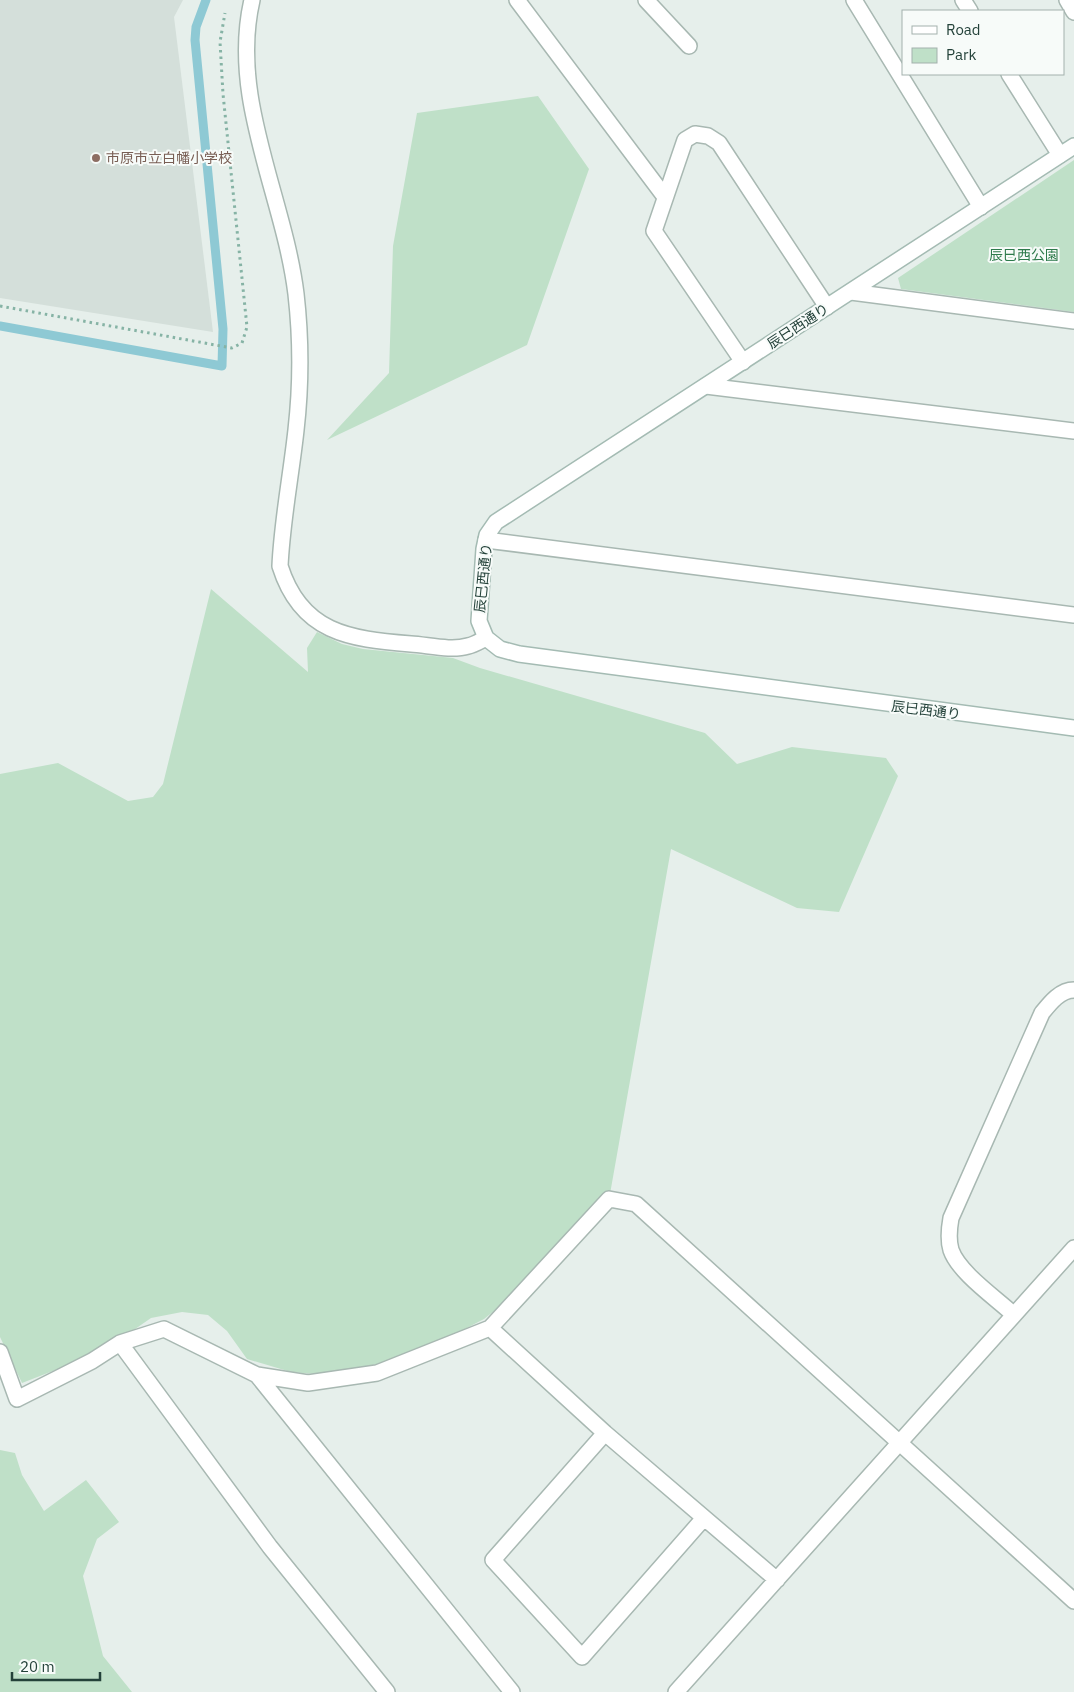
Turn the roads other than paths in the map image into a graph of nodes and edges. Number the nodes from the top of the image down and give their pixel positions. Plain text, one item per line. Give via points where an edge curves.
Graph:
1 (252, 0) edge
2 (517, 0) edge
3 (646, 0) edge
4 (854, 0) edge
5 (1066, 0) edge
6 (1074, 12) edge
7 (688, 46) dead end
8 (1010, 75) edge
9 (1074, 146) edge
10 (1060, 156) junction
11 (665, 198) junction
12 (981, 207) junction
13 (850, 292) junction
14 (827, 307) junction
15 (1074, 321) edge
16 (743, 362) junction
17 (706, 386) junction
18 (1074, 431) edge
19 (486, 540) junction
20 (1074, 616) edge
21 (486, 638) junction
22 (1074, 728) edge
23 (1074, 990) edge
24 (1074, 1248) edge
25 (1014, 1315) junction
26 (490, 1328) junction
27 (120, 1343) junction
28 (0, 1352) edge
29 (257, 1375) junction
30 (605, 1433) junction
31 (901, 1443) junction
32 (704, 1518) junction
33 (777, 1580) junction
34 (1074, 1601) edge
35 (387, 1692) edge
36 (512, 1692) edge
37 (676, 1692) edge

1 - 21 street via 245,51 249,91 291,263 298,325 296,428 280,566 285,583 294,598 317,621 331,630 364,640 448,647 468,646
2 - 11 street
3 - 7 street
4 - 12 street
5 - 6 street
8 - 10 street
9 - 10 street, 辰巳西通り
10 - 12 street, 辰巳西通り
11 - 14 street via 685,140 695,134 708,136 719,144
11 - 16 street via 654,231
12 - 13 street, 辰巳西通り
13 - 14 street, 辰巳西通り
13 - 15 street
14 - 16 street, 辰巳西通り
16 - 17 street, 辰巳西通り
17 - 18 street
17 - 19 street, 辰巳西通り via 509,512 496,522
19 - 20 street
19 - 21 street, 辰巳西通り via 479,621
21 - 22 street, 辰巳西通り via 500,649 519,654
23 - 25 street via 1068,990 1053,1000 1042,1013 951,1218 951,1250 961,1267
24 - 25 street
25 - 31 street
26 - 29 street via 377,1373 308,1383
26 - 30 street
26 - 31 street via 609,1199 636,1204
27 - 28 street via 85,1365 17,1399
27 - 29 street via 164,1329
27 - 35 street via 270,1547
29 - 36 street
30 - 32 street
30 - 32 street via 493,1560 582,1657
31 - 33 street
31 - 34 street
32 - 33 street
33 - 37 street

